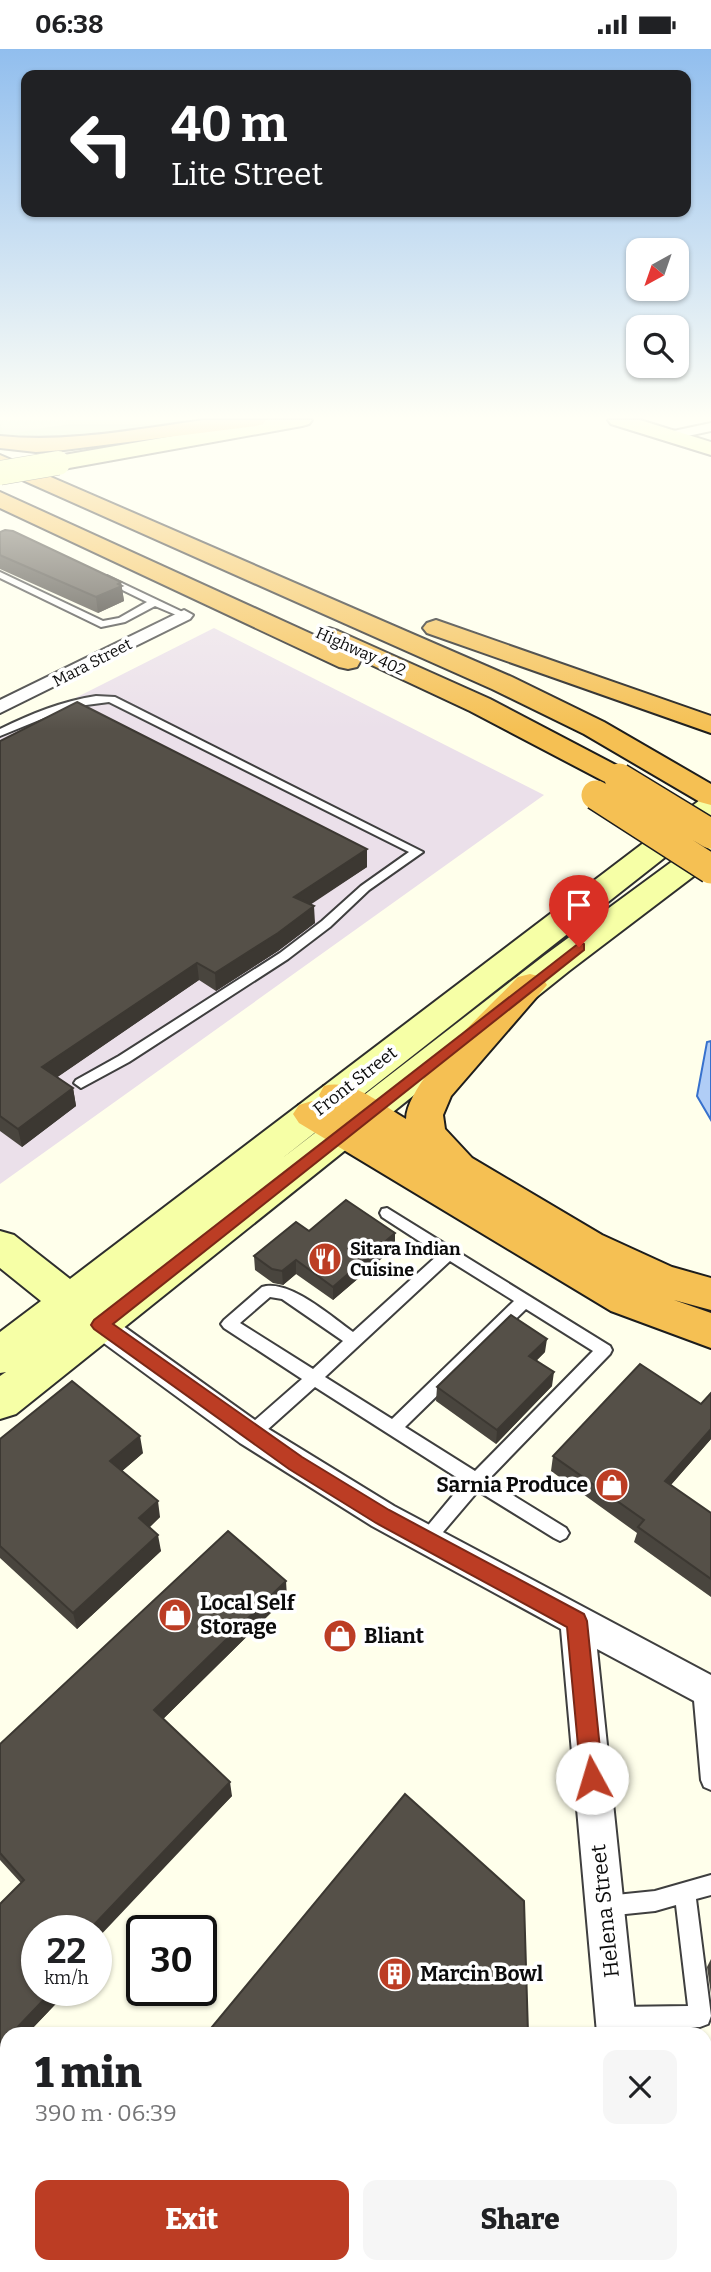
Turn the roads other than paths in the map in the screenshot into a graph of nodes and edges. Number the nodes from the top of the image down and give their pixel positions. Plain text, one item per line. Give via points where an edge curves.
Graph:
1 (53, 524) edge
2 (81, 524) edge
3 (101, 524) edge
4 (142, 524) edge
5 (159, 524) edge
6 (0, 575) edge
7 (97, 575) edge
8 (154, 602) junction
9 (184, 615) joint
10 (0, 685) edge
11 (22, 697) junction
12 (0, 708) edge
13 (711, 725) edge
14 (0, 733) edge
15 (620, 777) junction
16 (711, 794) edge
17 (711, 806) edge
18 (711, 822) edge
19 (711, 834) edge
20 (711, 848) edge
21 (711, 869) edge
22 (530, 985) junction
23 (81, 1083) dead end
24 (339, 1114) junction
25 (483, 1181) junction
26 (387, 1213) dead end
27 (0, 1246) edge
28 (449, 1253) junction
29 (711, 1294) edge
30 (525, 1300) junction
31 (85, 1313) junction
32 (711, 1331) edge
33 (353, 1340) junction
34 (0, 1356) edge
35 (314, 1378) junction
36 (0, 1401) edge
37 (393, 1428) junction
38 (250, 1434) junction
39 (476, 1481) junction
40 (560, 1533) dead end
41 (426, 1539) junction
42 (577, 1621) junction
43 (707, 1691) edge
44 (711, 1780) edge
45 (711, 1885) edge
46 (685, 1893) junction
47 (605, 1906) junction
48 (617, 2026) edge

1 - 15 highway via 444,709
2 - 15 highway, Highway 402 via 480,705
3 - 15 highway via 492,701
4 - 15 highway, Highway 402 via 502,683
5 - 13 highway via 292,576
6 - 8 lane via 101,624 122,620
7 - 8 lane
8 - 9 lane
9 - 11 street, Mara Street
10 - 11 street
11 - 12 street, Mara Street
14 - 23 lane via 43,712 90,699 111,699 417,852 365,888 284,956
15 - 16 highway, Highway 402 via 683,778
15 - 18 highway
15 - 19 highway, Highway 402, bridge
15 - 20 highway
15 - 21 highway, bridge
17 - 24 main road, Front Street
20 - 22 main road, Front Street
22 - 24 main road, Front Street
22 - 25 highway via 444,1078 426,1104 425,1127 431,1137
24 - 25 highway
24 - 31 main road, Front Street
24 - 32 highway via 626,1299
25 - 29 highway via 628,1266
26 - 28 lane
27 - 31 main road
28 - 30 lane
28 - 33 lane
30 - 37 lane
30 - 39 lane via 604,1350
31 - 34 main road, Front Street
31 - 36 main road, Front Street
31 - 38 street
33 - 35 lane
33 - 35 lane via 286,1294 267,1291 229,1324
35 - 37 lane
35 - 38 lane
37 - 39 lane
38 - 41 street
39 - 40 lane
39 - 41 lane
41 - 42 street
42 - 43 street
42 - 47 street, Helena Street
43 - 44 lane
45 - 46 lane
46 - 47 lane
46 - 48 lane via 700,2016
47 - 48 street, Helena Street

